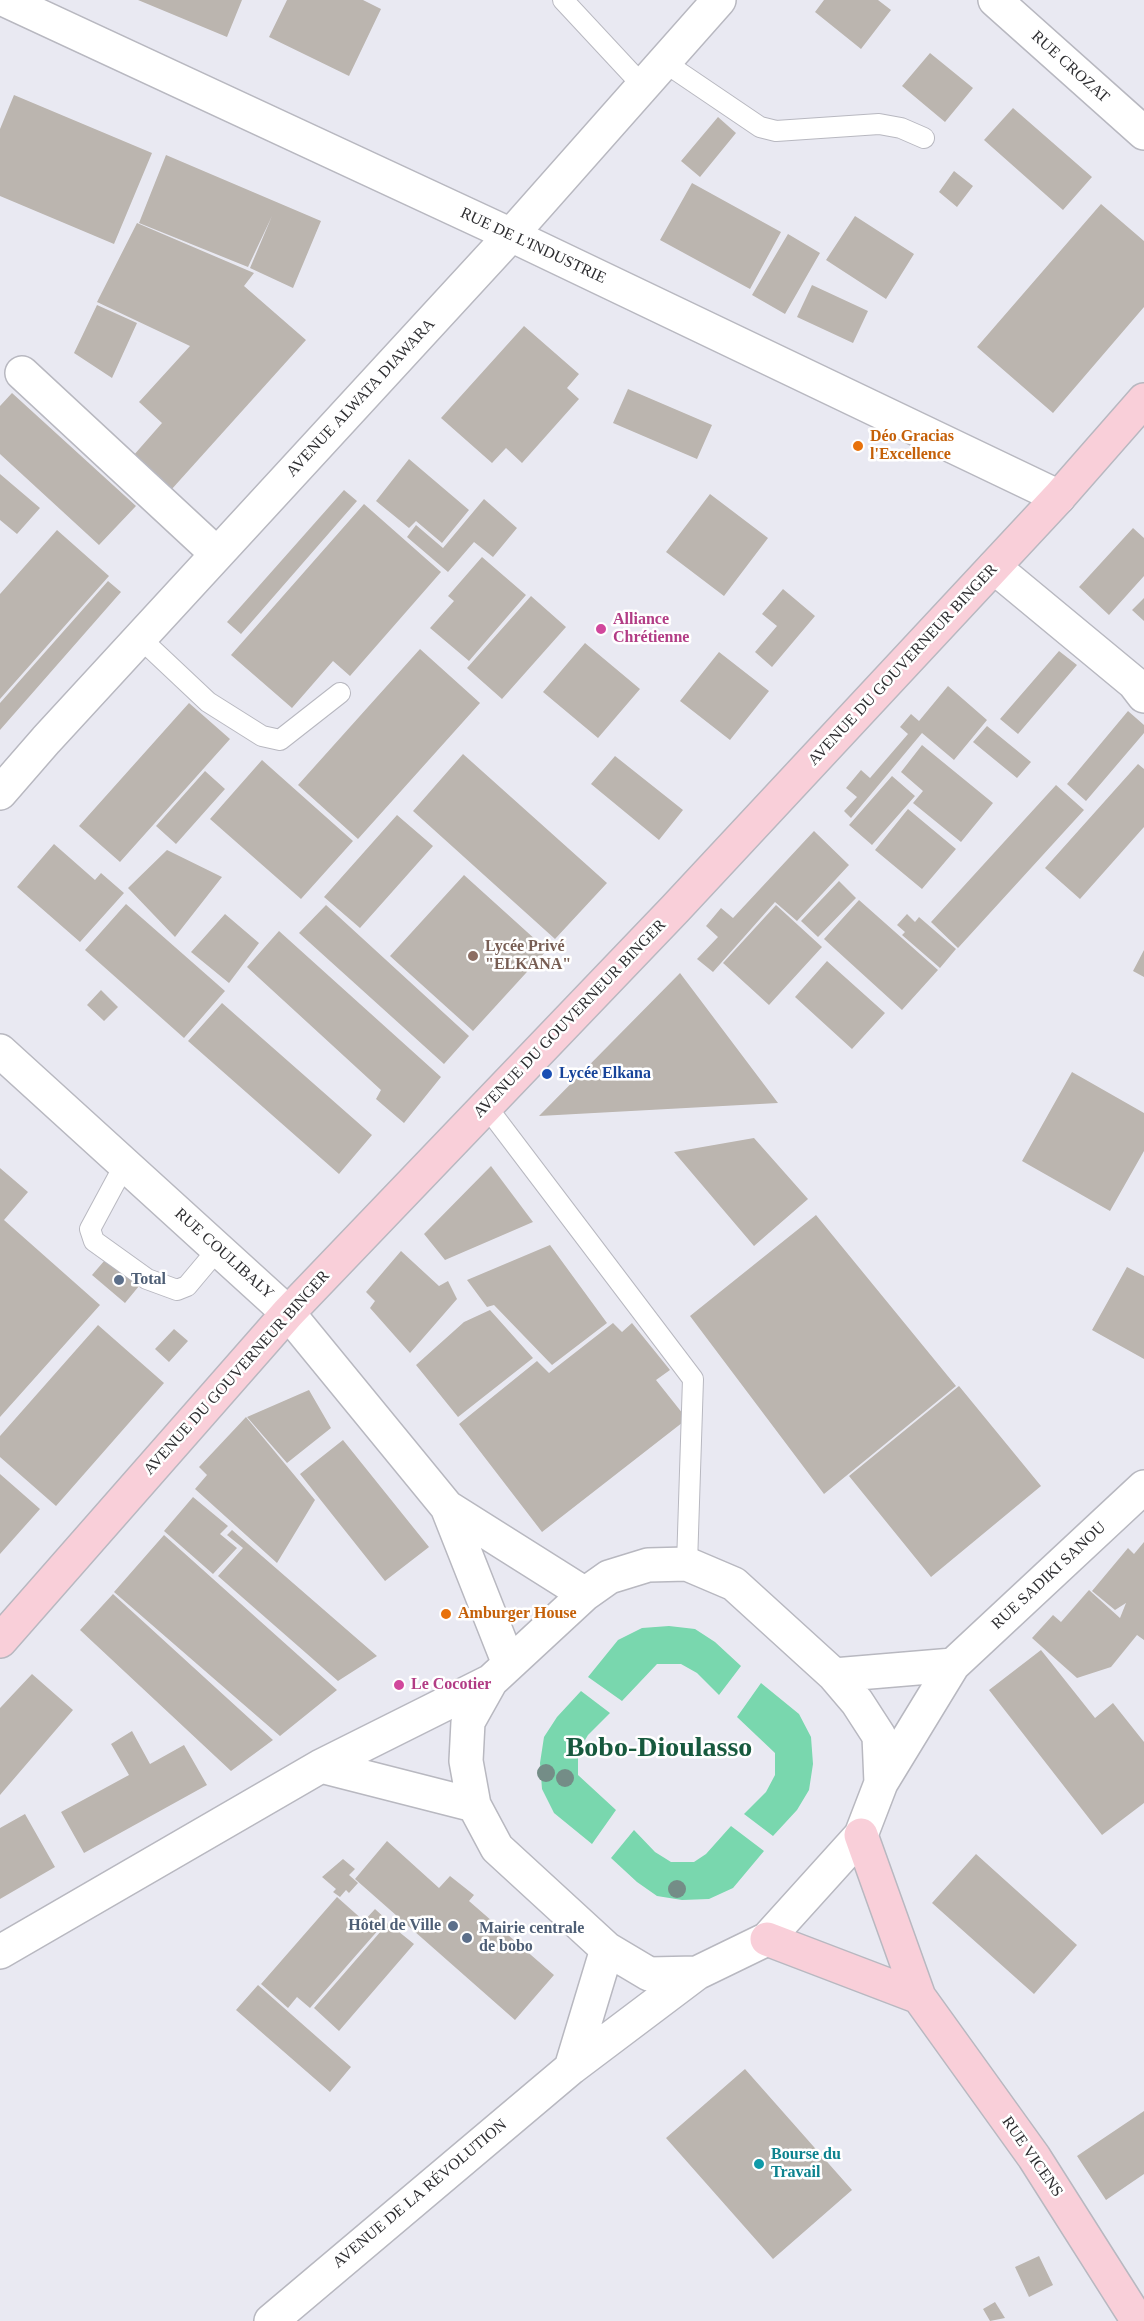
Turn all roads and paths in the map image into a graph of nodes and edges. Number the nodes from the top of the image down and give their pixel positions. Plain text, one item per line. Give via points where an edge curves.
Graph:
1 (4, 0) edge
2 (563, 0) edge
3 (718, 0) edge
4 (995, 0) edge
5 (653, 74) junction
6 (1144, 134) edge
7 (924, 138) dead end
8 (511, 236) junction
9 (22, 373) dead end
10 (1144, 400) edge
11 (1059, 497) junction
12 (217, 554) junction
13 (994, 567) junction
14 (140, 638) junction
15 (340, 693) dead end
16 (1144, 696) edge
17 (0, 793) edge
18 (1, 1052) edge
19 (486, 1106) junction
20 (125, 1164) junction
21 (218, 1250) junction
22 (288, 1313) junction
23 (1144, 1487) edge
24 (447, 1507) junction
25 (687, 1564) junction
26 (585, 1594) junction
27 (0, 1641) edge
28 (953, 1665) junction
29 (500, 1672) junction
30 (834, 1675) junction
31 (321, 1766) junction
32 (881, 1783) junction
33 (474, 1805) junction
34 (861, 1835) junction
35 (767, 1939) junction
36 (607, 1949) junction
37 (0, 1952) edge
38 (697, 1973) junction
39 (919, 1998) junction
40 (571, 2068) junction
41 (290, 2314) edge
42 (1138, 2321) edge

1 - 8 street, RUE DE L'INDUSTRIE
2 - 5 lane
3 - 5 street, AVENUE ALWATA DIAWARA
4 - 6 street, RUE CROZAT
5 - 7 lane via 776,132 879,123
5 - 8 street, AVENUE ALWATA DIAWARA
8 - 11 street, RUE DE L'INDUSTRIE
8 - 12 street, AVENUE ALWATA DIAWARA
9 - 12 street
10 - 11 street, AVENUE DU GOUVERNEUR BINGER
11 - 13 street, AVENUE DU GOUVERNEUR BINGER
12 - 14 street, AVENUE ALWATA DIAWARA
13 - 16 street via 1134,683
13 - 19 street, AVENUE DU GOUVERNEUR BINGER
14 - 15 lane via 208,702 262,736 280,740
14 - 17 street, AVENUE ALWATA DIAWARA
18 - 20 street, RUE COULIBALY
19 - 22 street, AVENUE DU GOUVERNEUR BINGER
19 - 25 lane via 693,1379
20 - 21 street, RUE COULIBALY
20 - 21 lane via 90,1229 94,1241 147,1279 177,1290 187,1286
21 - 22 street, RUE COULIBALY
22 - 24 street, RUE COULIBALY
22 - 27 street, AVENUE DU GOUVERNEUR BINGER
23 - 28 street, RUE SADIKI SANOU
24 - 26 street
24 - 29 street
25 - 26 street via 648,1565 609,1577
25 - 30 street via 734,1584
26 - 29 street
28 - 30 street
28 - 32 street, RUE SADIKI SANOU
29 - 31 street
29 - 33 street via 468,1722 466,1761
30 - 32 street via 879,1736
31 - 33 street
31 - 37 street
32 - 34 street
33 - 36 street via 497,1848
34 - 35 street
34 - 39 street, RUE VICENS
35 - 38 street
35 - 39 street
36 - 38 street via 649,1974
36 - 40 street
38 - 40 street, AVENUE DE LA RÉVOLUTION
39 - 42 street, RUE VICENS via 1034,2157
40 - 41 street, AVENUE DE LA RÉVOLUTION

